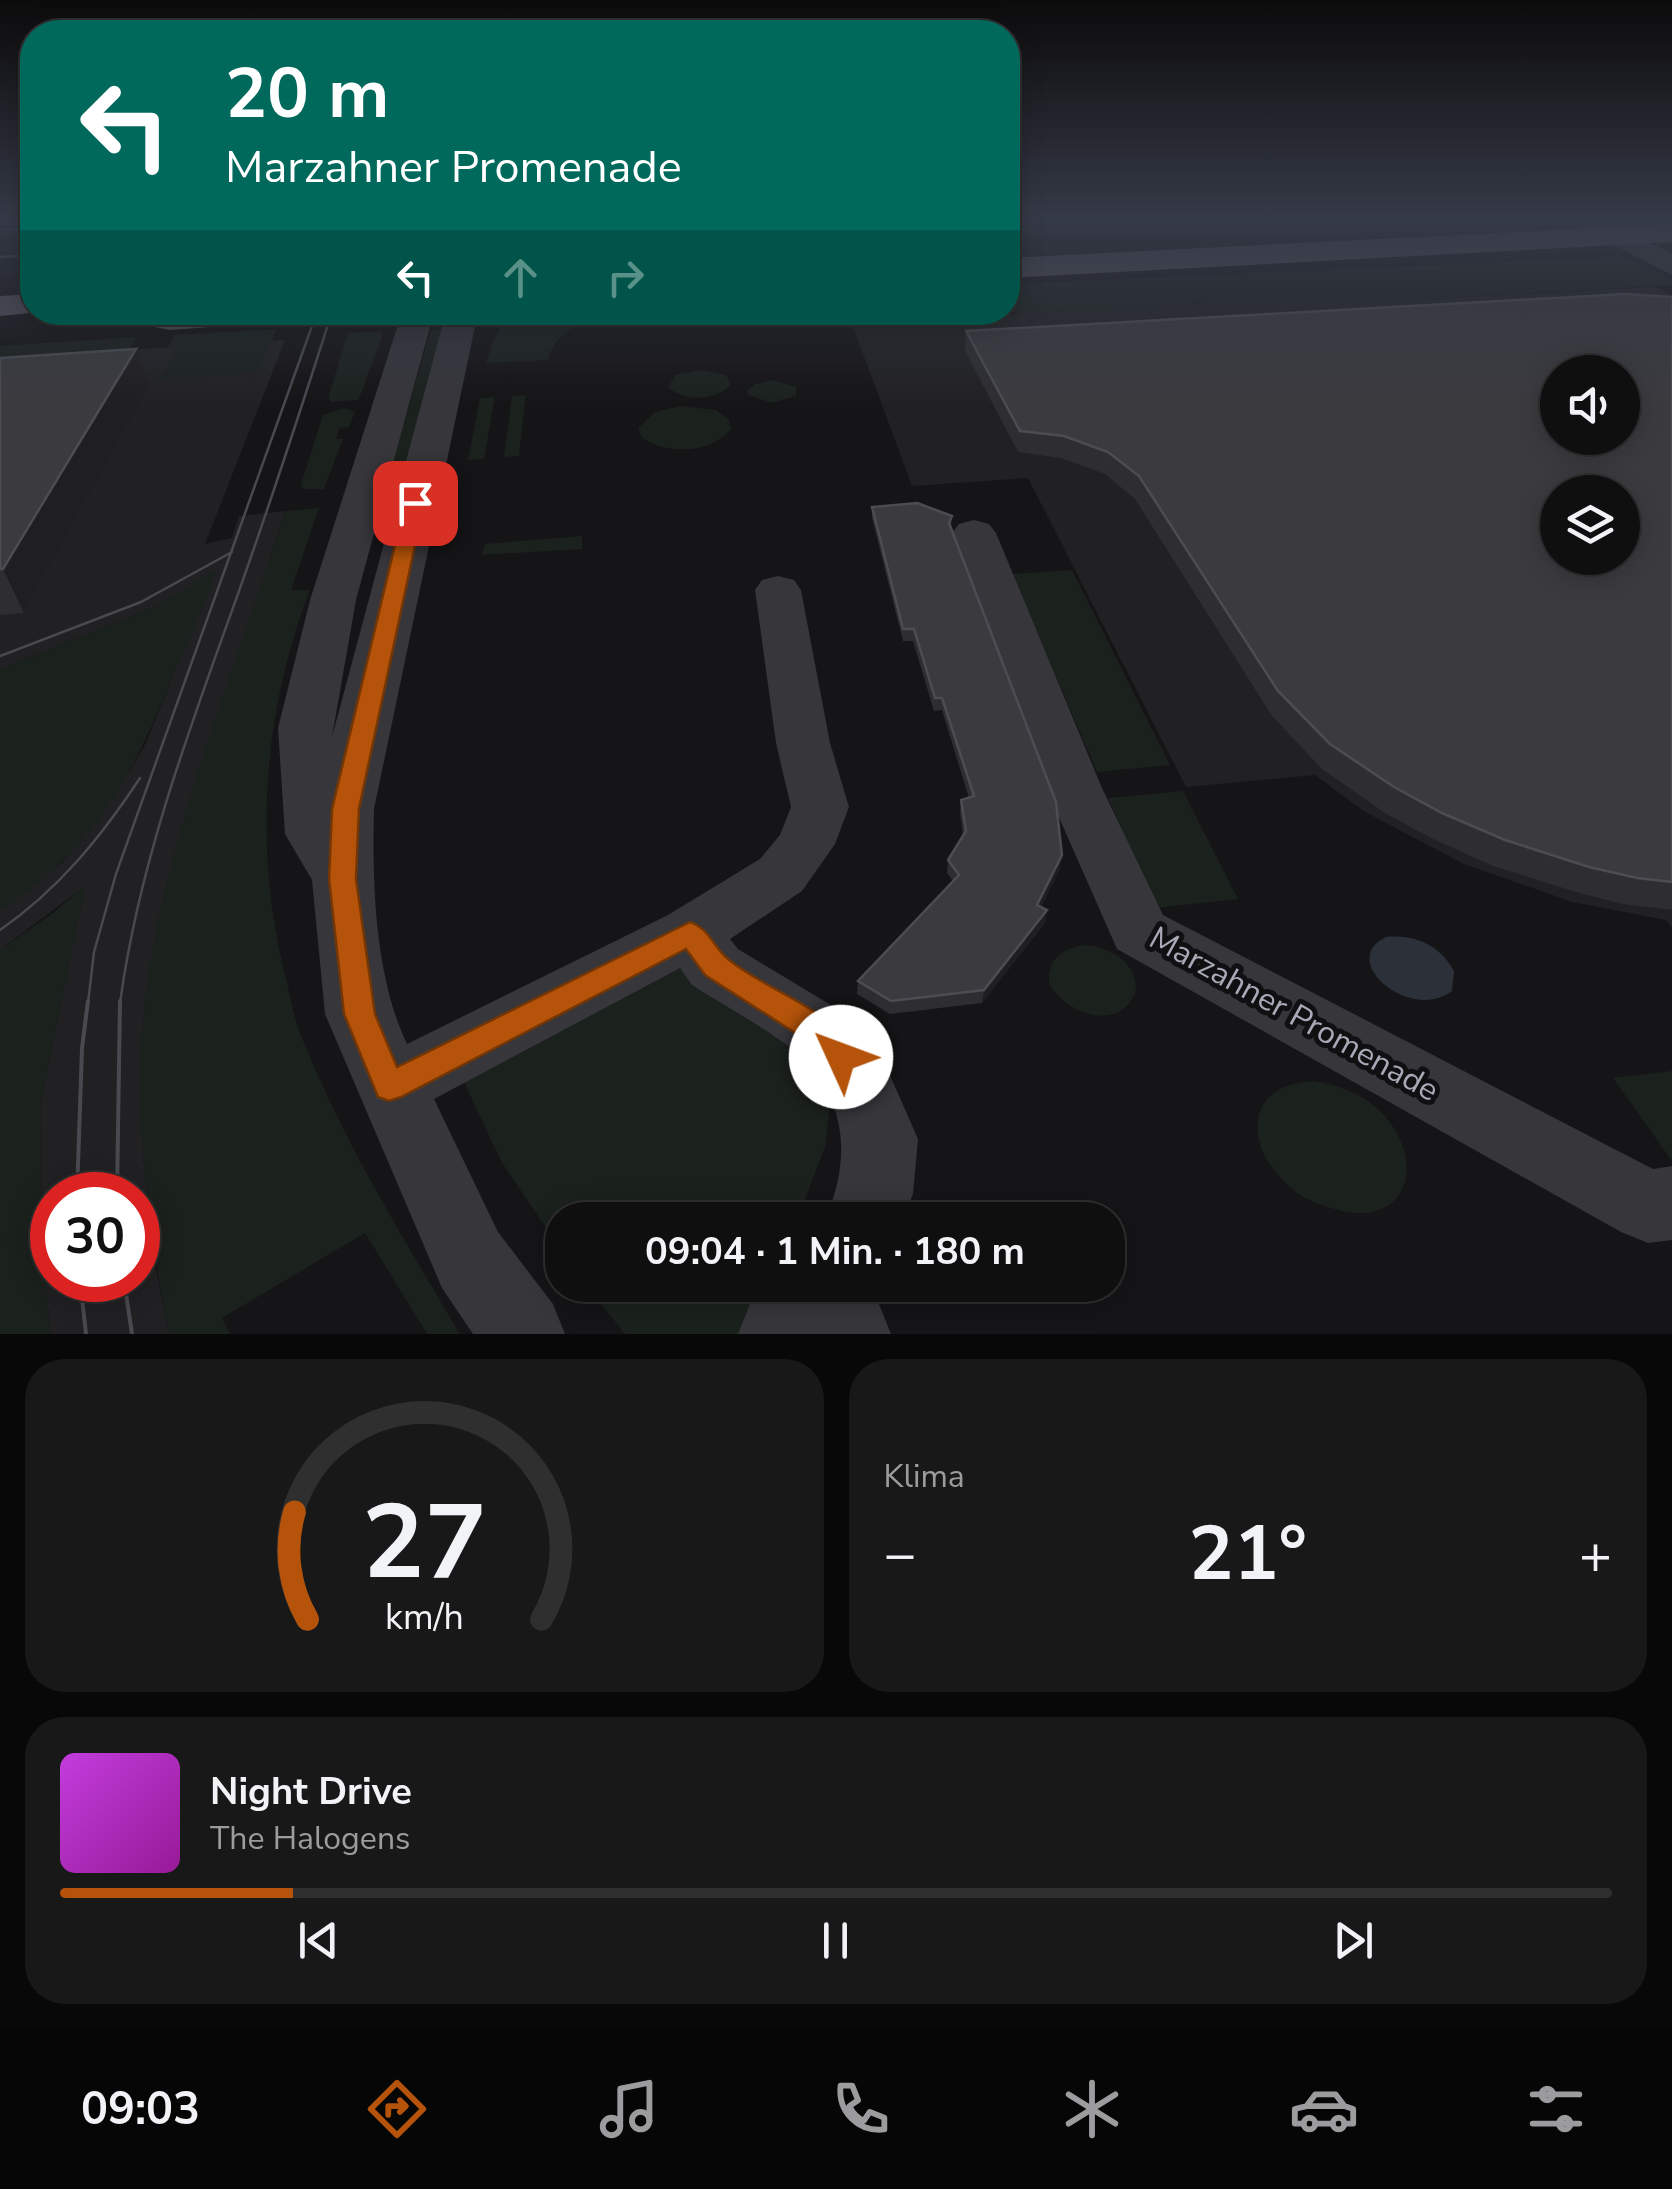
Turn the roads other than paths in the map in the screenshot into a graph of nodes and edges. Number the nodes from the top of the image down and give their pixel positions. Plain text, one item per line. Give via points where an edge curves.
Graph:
1 (414, 325) edge
2 (459, 325) edge
3 (974, 534) dead end
4 (778, 590) dead end
5 (342, 879) junction
6 (690, 933) junction
7 (389, 1087) junction
8 (872, 1202) edge
9 (1672, 1203) edge
10 (524, 1334) edge

1 - 5 street via 333,600 305,728 314,834
2 - 5 street via 355,754
3 - 9 street, Marzahner Promenade via 1139,932 1648,1206
4 - 6 street via 820,807 806,844 781,875
5 - 7 street via 360,1014
6 - 7 street
6 - 8 street via 716,966 825,1036 857,1079 881,1138
7 - 10 street via 470,1260

